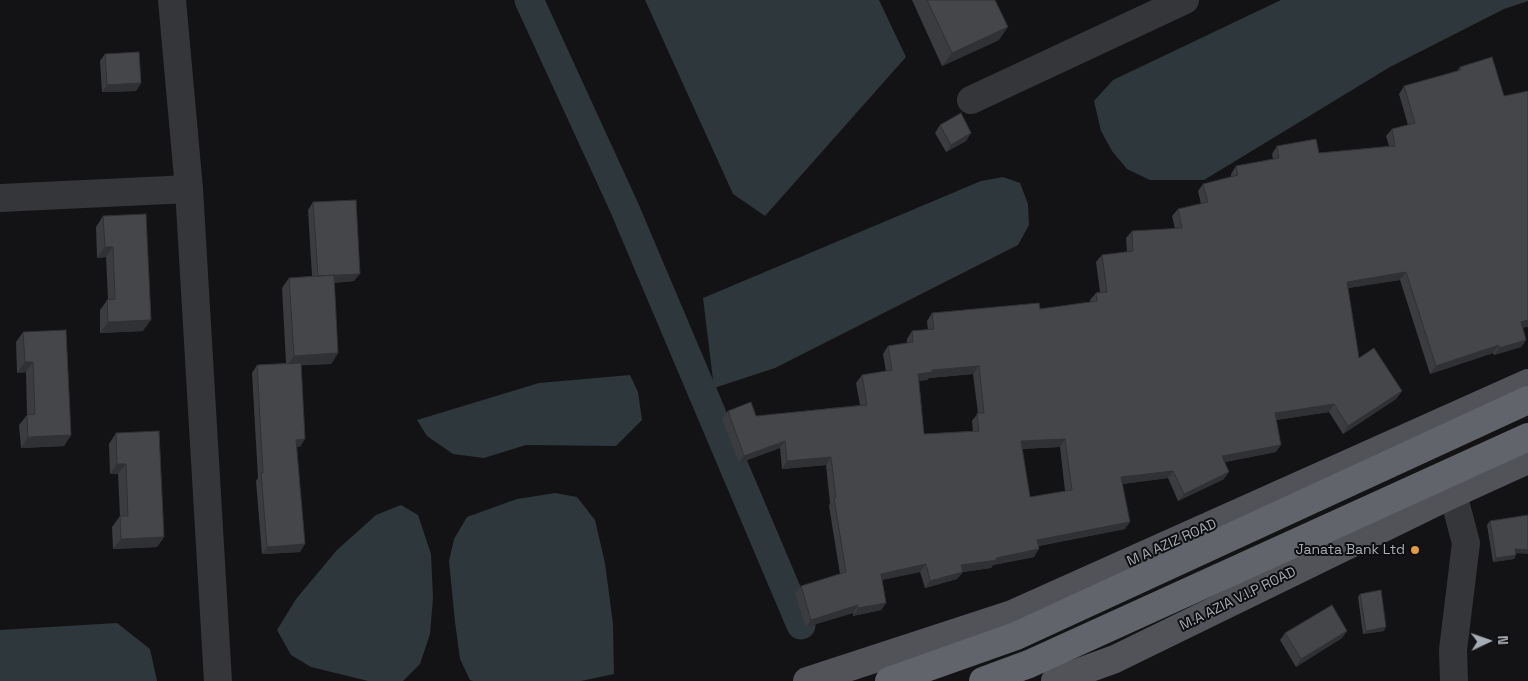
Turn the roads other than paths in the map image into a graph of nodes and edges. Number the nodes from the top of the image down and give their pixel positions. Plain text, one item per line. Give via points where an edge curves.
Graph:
1 (172, 0) edge
2 (1185, 0) edge
3 (971, 100) dead end
4 (190, 189) junction
5 (0, 198) edge
6 (1528, 383) edge
7 (1528, 400) edge
8 (1528, 436) edge
9 (1528, 460) edge
10 (1453, 494) junction
11 (218, 681) edge
12 (808, 681) edge
13 (889, 681) edge
14 (983, 681) edge
15 (1055, 681) edge
16 (1454, 681) edge

1 - 4 street
2 - 3 street
4 - 5 street
4 - 11 street
6 - 12 main road, M A AZIZ ROAD via 1012,614
7 - 13 highway via 1016,636
8 - 14 highway via 1029,664
9 - 10 main road, M.A AZIA V.I.P ROAD
10 - 15 main road, M.A AZIA V.I.P ROAD via 1115,660
10 - 16 street via 1466,543 1453,650

